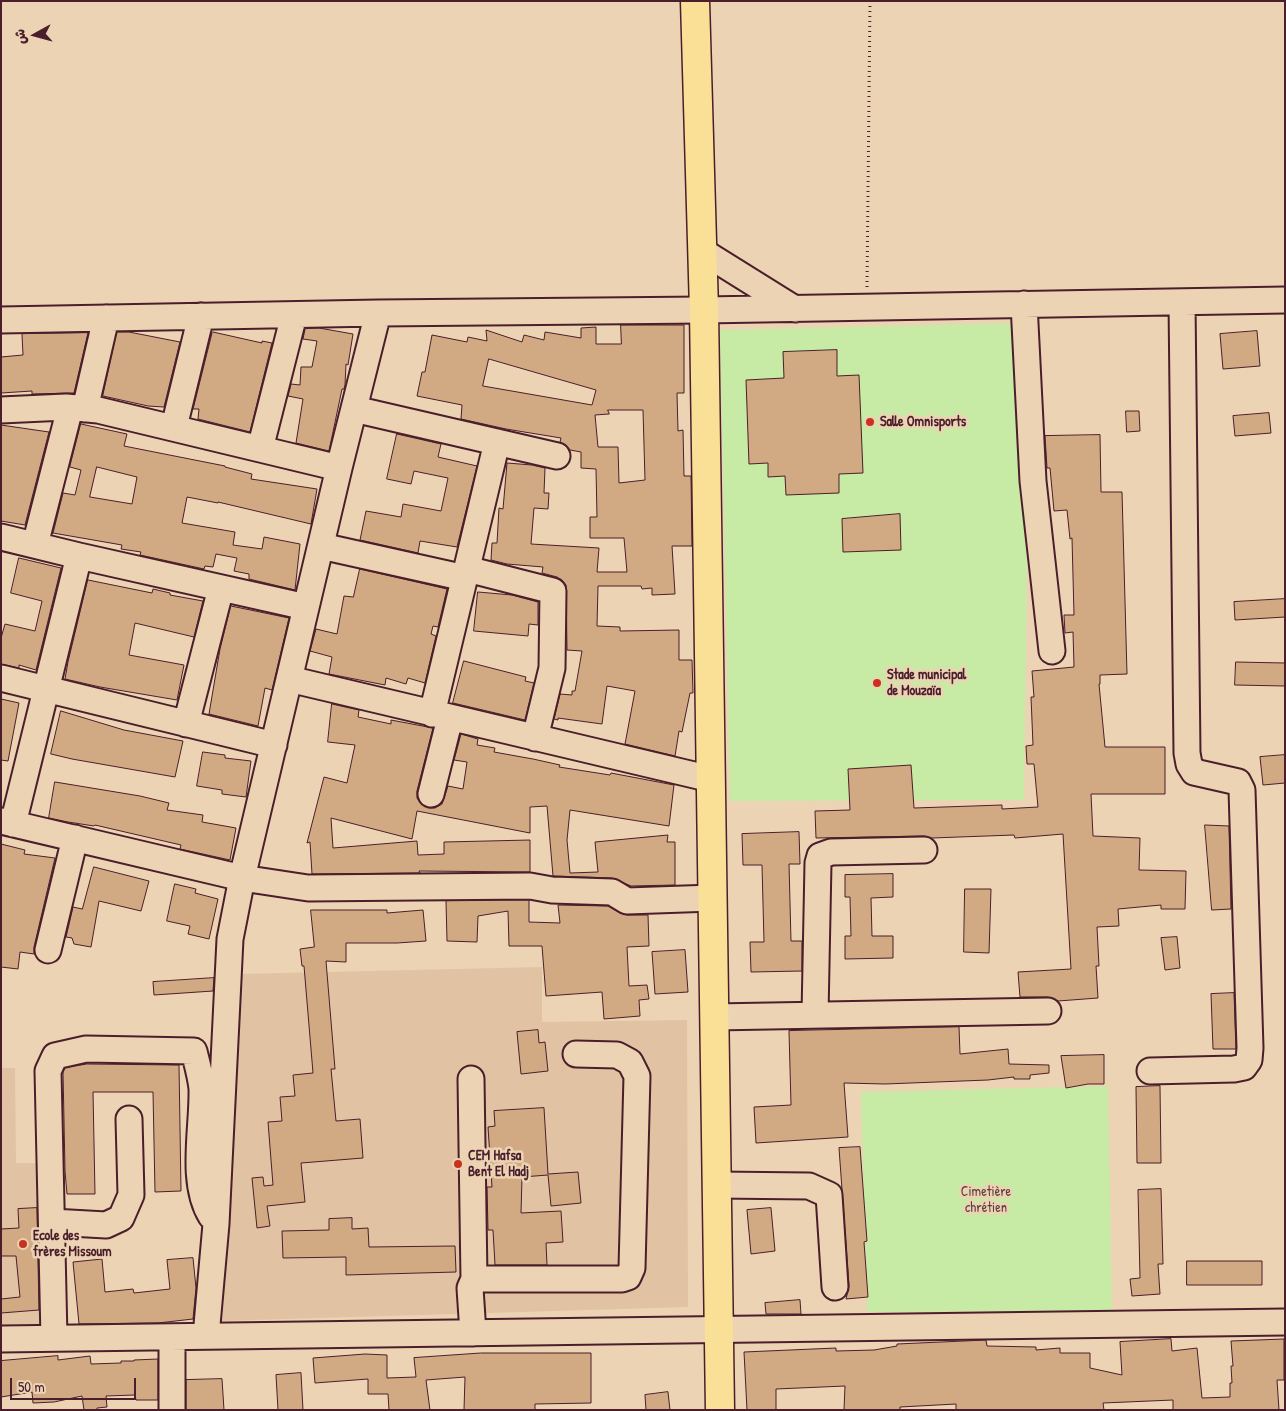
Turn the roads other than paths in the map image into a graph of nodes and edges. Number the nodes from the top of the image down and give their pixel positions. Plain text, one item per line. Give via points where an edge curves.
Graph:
1 (695, 1) edge
2 (702, 251) junction
3 (1285, 300) edge
4 (1182, 302) junction
5 (1024, 304) junction
6 (795, 309) junction
7 (704, 310) junction
8 (378, 313) junction
9 (294, 315) junction
10 (201, 316) junction
11 (106, 318) junction
12 (1, 320) edge
13 (78, 408) junction
14 (354, 409) junction
15 (1, 410) edge
16 (174, 428) junction
17 (497, 442) junction
18 (260, 449) junction
19 (557, 456) dead end
20 (339, 468) junction
21 (1, 536) edge
22 (35, 545) junction
23 (320, 546) junction
24 (79, 556) junction
25 (466, 573) junction
26 (221, 588) junction
27 (306, 607) junction
28 (1052, 651) dead end
29 (1, 678) edge
30 (289, 679) junction
31 (46, 689) junction
32 (441, 716) junction
33 (186, 724) junction
34 (535, 738) junction
35 (274, 745) junction
36 (711, 779) junction
37 (431, 794) dead end
38 (7, 822) edge
39 (75, 838) junction
40 (924, 850) dead end
41 (242, 878) junction
42 (713, 898) junction
43 (48, 950) dead end
44 (1048, 1011) dead end
45 (815, 1015) junction
46 (714, 1017) junction
47 (576, 1054) dead end
48 (1150, 1071) dead end
49 (471, 1079) dead end
50 (129, 1119) dead end
51 (717, 1185) junction
52 (52, 1222) junction
53 (216, 1224) junction
54 (474, 1279) junction
55 (835, 1286) dead end
56 (1285, 1322) edge
57 (719, 1330) junction
58 (473, 1333) junction
59 (206, 1336) junction
60 (172, 1337) junction
61 (54, 1338) junction
62 (1, 1339) edge
63 (172, 1410) edge
64 (720, 1410) edge

1 - 2 main road
2 - 6 street
2 - 7 main road
3 - 4 street
4 - 5 street
4 - 48 street via 1187,752 1194,772 1238,782 1242,790 1250,1048 1249,1060 1244,1067
5 - 6 street
5 - 28 street via 1033,481
6 - 7 street
7 - 8 street
7 - 36 main road
8 - 9 street
8 - 14 street
9 - 10 street
9 - 18 street
10 - 11 street
10 - 16 street
11 - 12 street
11 - 13 street
13 - 15 street
13 - 16 street
13 - 22 street
14 - 17 street
14 - 20 street
16 - 18 street
17 - 19 street
17 - 25 street
18 - 20 street
20 - 23 street
21 - 22 street
22 - 24 street
23 - 25 street
23 - 27 street
24 - 26 street
24 - 31 street
25 - 32 street
25 - 34 street via 554,591 552,668
26 - 27 street
26 - 33 street
27 - 30 street
29 - 31 street
30 - 32 street
30 - 35 street
31 - 33 street
31 - 38 street
32 - 34 street
32 - 37 street
33 - 35 street
34 - 36 street
35 - 41 street
36 - 42 main road
38 - 39 street
39 - 41 street
39 - 43 street
40 - 45 street via 831,852 820,856
41 - 42 street via 308,888 530,886 612,892 627,901
41 - 53 street via 230,939
42 - 46 main road
44 - 45 street
45 - 46 street
46 - 51 main road
47 - 54 street via 617,1055 630,1062 637,1076 633,1254 628,1277 622,1280
49 - 54 street
50 - 52 street via 131,1195 120,1218 106,1225
51 - 55 street via 809,1186 829,1195
51 - 57 main road
52 - 53 street via 48,1071 55,1056 86,1049 194,1051 202,1088 199,1176 205,1207
52 - 61 street
53 - 59 street
54 - 58 street via 470,1288
56 - 57 street
57 - 58 street
57 - 64 main road
58 - 59 street
59 - 60 street
60 - 61 street
60 - 63 street
61 - 62 street

